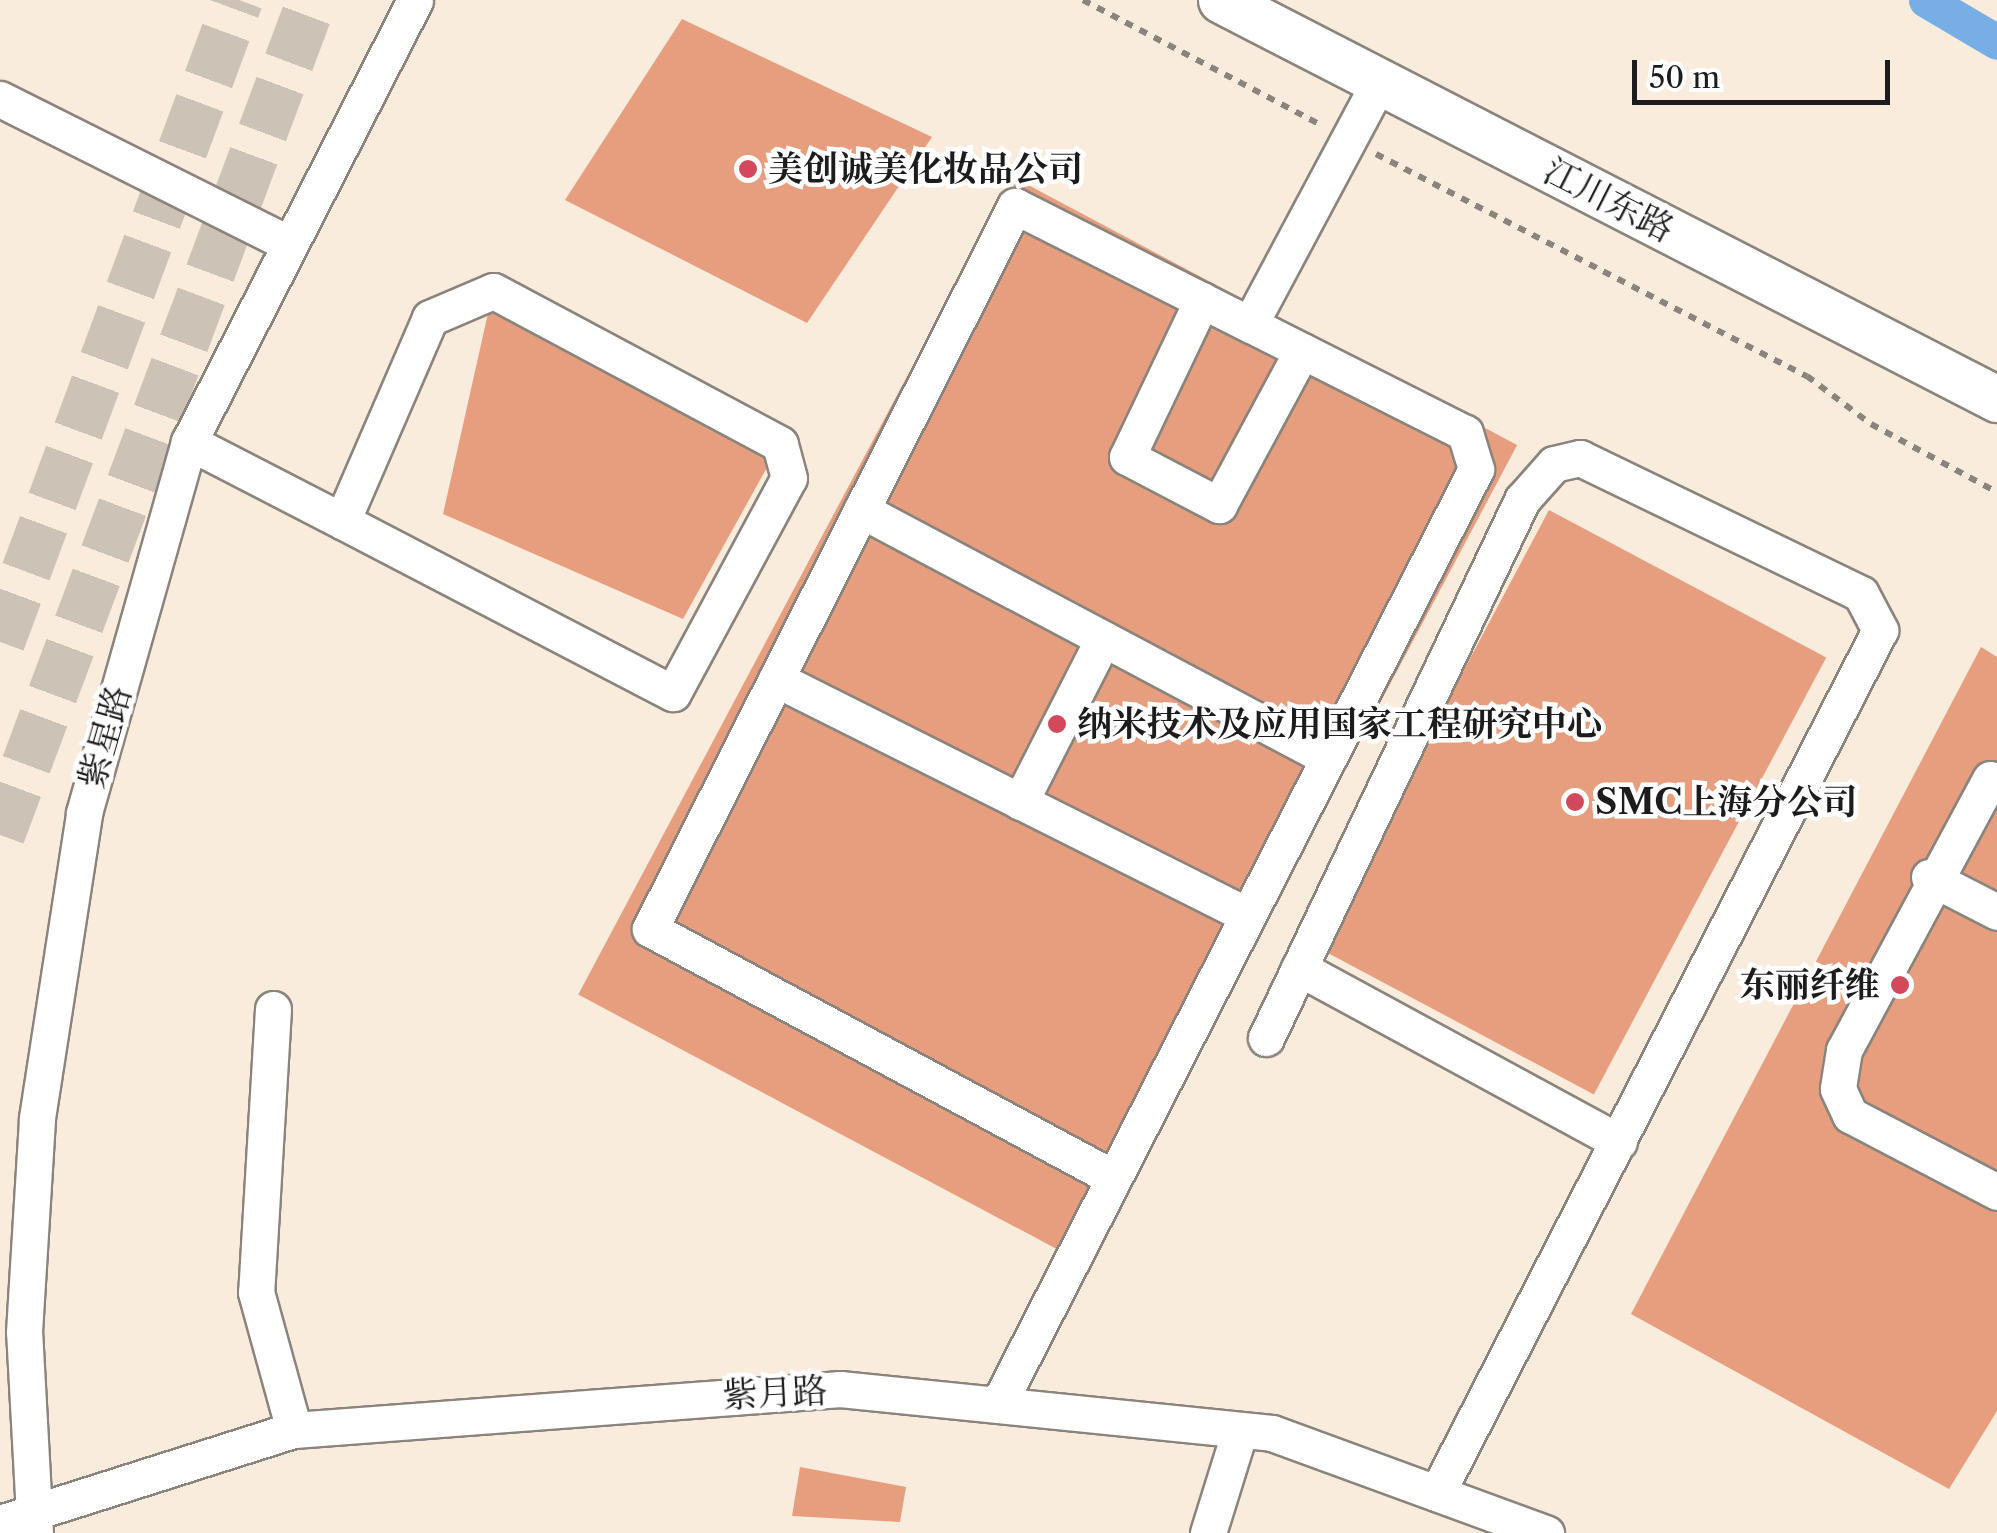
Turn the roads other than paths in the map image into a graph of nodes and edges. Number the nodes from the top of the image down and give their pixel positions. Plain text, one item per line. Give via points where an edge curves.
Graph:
1 (415, 0) edge
2 (1221, 0) edge
3 (1380, 82) junction
4 (0, 99) edge
5 (287, 243) junction
6 (1202, 300) junction
7 (1250, 324) junction
8 (1302, 350) junction
9 (1997, 399) edge
10 (189, 442) junction
11 (861, 510) junction
12 (342, 522) junction
13 (1104, 638) junction
14 (776, 679) junction
15 (1328, 758) junction
16 (1990, 779) dead end
17 (1020, 802) junction
18 (1929, 878) junction
19 (1997, 912) edge
20 (1247, 915) junction
21 (1298, 968) junction
22 (273, 1009) dead end
23 (1266, 1038) dead end
24 (1619, 1142) junction
25 (1112, 1177) junction
26 (1997, 1192) edge
27 (1001, 1399) junction
28 (294, 1430) junction
29 (1240, 1430) junction
30 (1437, 1493) junction
31 (22, 1522) edge
32 (1208, 1533) edge
33 (1546, 1533) edge

1 - 5 street, 紫星路
2 - 3 main road, 江川东路
3 - 7 street
3 - 9 main road, 江川东路
4 - 5 street
5 - 10 street, 紫星路
6 - 7 street
6 - 8 street via 1127,457 1219,505
6 - 11 street via 1014,206
7 - 8 street
8 - 15 street via 1465,433 1476,470
10 - 12 street
10 - 31 street, 紫星路 via 84,813 40,1099 24,1332
11 - 13 street
11 - 14 street
12 - 12 street via 673,693 789,478 780,444 493,291 430,318
13 - 15 street
13 - 17 street
14 - 17 street
14 - 25 street via 650,930
15 - 20 street
16 - 18 street
17 - 20 street
18 - 19 street
18 - 26 street via 1844,1050 1838,1089 1850,1114
20 - 25 street
21 - 23 street
21 - 24 street
21 - 24 street via 1522,500 1554,464 1580,458 1861,594 1880,630
22 - 28 street via 256,1292
24 - 30 street
25 - 27 street
27 - 28 street, 紫月路 via 840,1389
27 - 29 street, 紫月路
28 - 31 street, 紫月路
29 - 30 street, 紫月路 via 1272,1433
29 - 32 street
30 - 33 street, 紫月路

